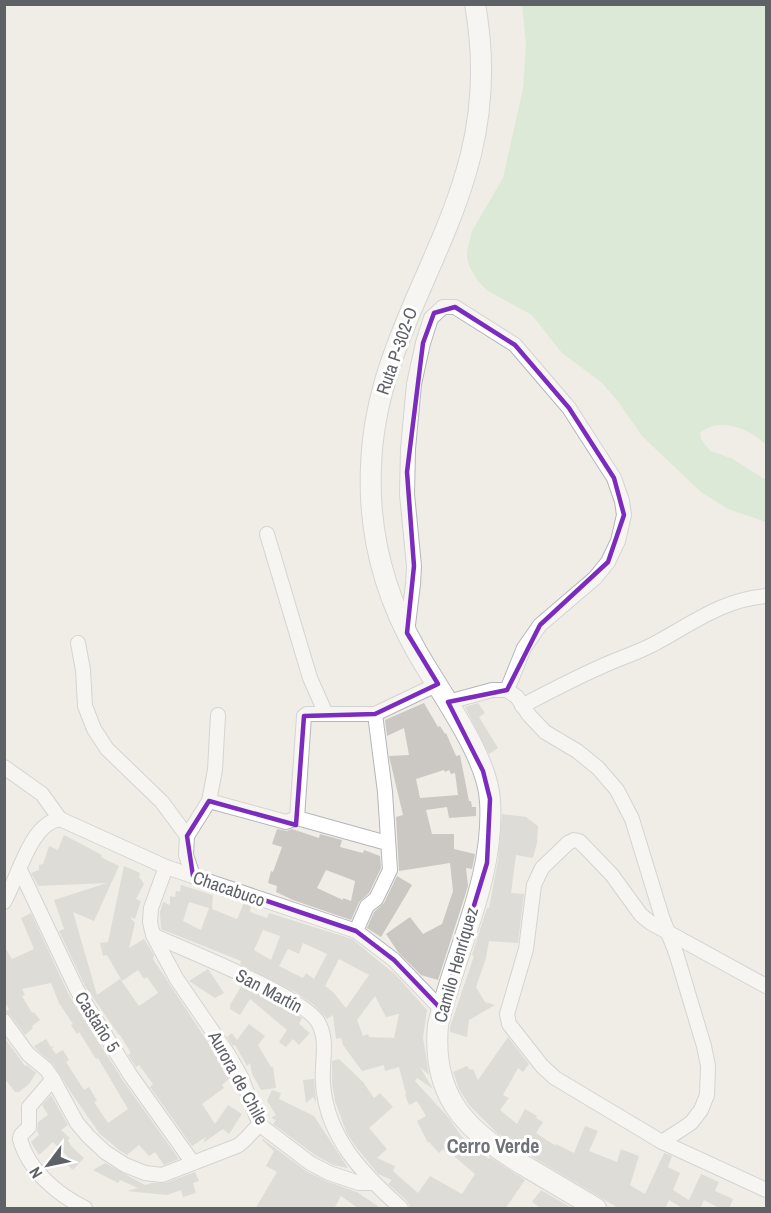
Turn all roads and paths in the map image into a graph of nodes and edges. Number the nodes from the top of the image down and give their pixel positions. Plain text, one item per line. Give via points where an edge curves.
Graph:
1 (475, 4) edge
2 (267, 534) dead end
3 (766, 596) edge
4 (407, 633) junction
5 (78, 643) dead end
6 (507, 690) junction
7 (443, 693) junction
8 (522, 706) junction
9 (326, 714) junction
10 (375, 714) junction
11 (218, 715) dead end
12 (4, 767) edge
13 (209, 801) junction
14 (297, 818) junction
15 (60, 819) junction
16 (187, 836) junction
17 (387, 843) junction
18 (166, 867) junction
19 (20, 870) junction
20 (193, 876) junction
21 (4, 902) edge
22 (151, 928) junction
23 (356, 931) junction
24 (669, 934) junction
25 (766, 986) edge
26 (442, 1010) junction
27 (4, 1021) edge
28 (53, 1079) junction
29 (260, 1125) junction
30 (662, 1142) junction
31 (193, 1163) junction
32 (373, 1183) junction
33 (766, 1190) edge
34 (85, 1209) edge
35 (401, 1209) edge
36 (596, 1209) edge

1 - 4 street, Ruta P-302-O via 481,88 471,155 391,358 372,442 374,533 382,573
2 - 9 street via 306,668
3 - 8 street via 724,605 651,645
4 - 6 street via 413,584 407,483 414,384 431,318 443,307 455,307 515,345 569,408 614,478 624,515 608,562 540,625 524,648
4 - 7 street, Ruta P-302-O
5 - 16 street via 85,706 94,729 107,749 162,802
6 - 7 street
6 - 8 street
7 - 10 street
7 - 26 street, Camilo Henríquez via 483,771 490,799 487,862
8 - 24 street via 545,732 577,751 617,790 635,827
9 - 10 street
9 - 14 street via 307,714 302,720
10 - 17 street
11 - 13 street
12 - 15 street via 42,794
13 - 14 street via 286,822
13 - 16 street
14 - 17 street
15 - 18 street, Chacabuco
15 - 19 street via 38,832
16 - 20 street via 186,855
17 - 23 street via 390,870
18 - 20 street, Chacabuco
18 - 22 street via 151,908
19 - 21 street
19 - 31 street, Castaño 5 via 76,990
20 - 23 street, Chacabuco
22 - 29 street, Aurora de Chile via 176,978 236,1069
22 - 32 street, San Martín via 303,1007 317,1021 325,1040 323,1084 334,1131
23 - 26 street, Chacabuco via 394,960
24 - 25 street
24 - 30 street via 704,1046 709,1076 705,1102 697,1117
24 - 30 street via 641,915 612,875 579,841 571,841 537,878 526,949 507,1014 511,1028 555,1078
26 - 36 street, Camilo Henríquez via 436,1037 438,1064 446,1090 462,1116 491,1144
27 - 28 street
28 - 31 street via 88,1136 126,1166 162,1175
28 - 34 street via 29,1107 29,1127 20,1139 45,1179
29 - 31 street via 243,1143
29 - 32 street, Aurora de Chile via 329,1173 359,1183
30 - 33 street
32 - 35 street, San Martín

